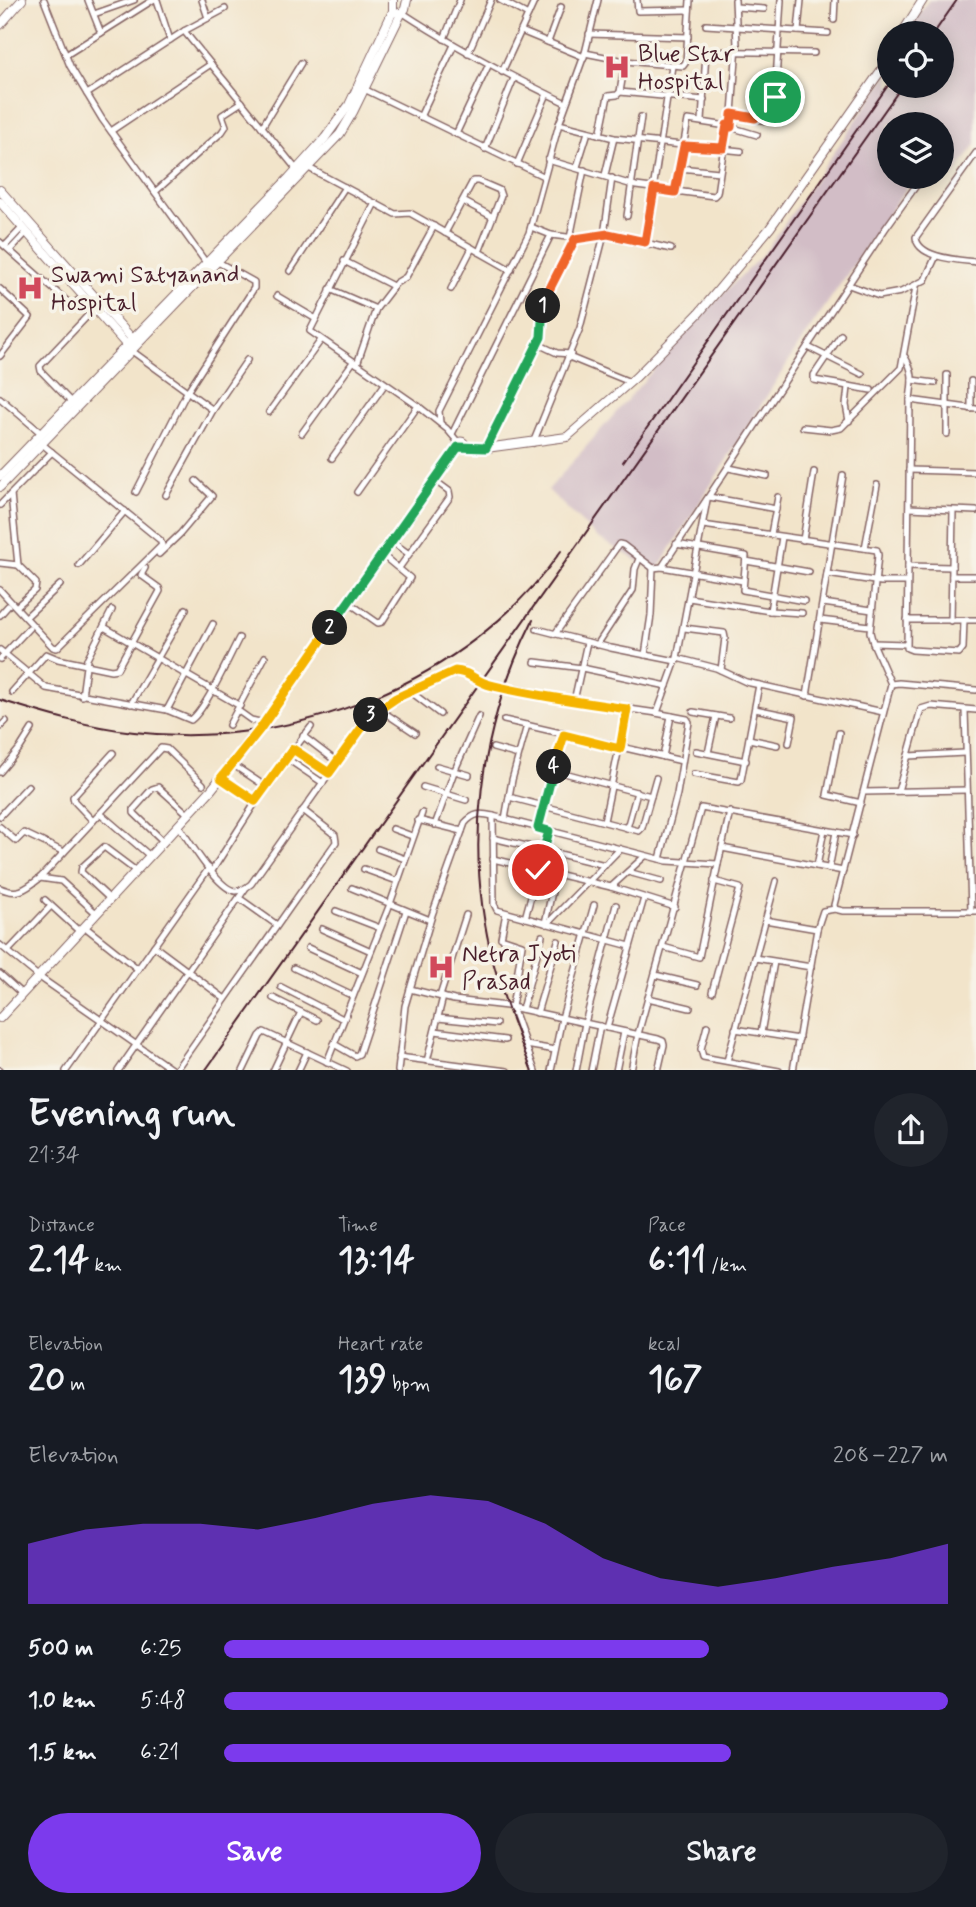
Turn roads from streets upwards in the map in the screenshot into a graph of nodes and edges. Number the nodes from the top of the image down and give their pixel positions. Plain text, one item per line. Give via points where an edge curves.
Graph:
1 (22, 0) edge
2 (44, 0) edge
3 (89, 0) edge
4 (134, 0) edge
5 (155, 0) edge
6 (202, 0) edge
7 (393, 0) edge
8 (407, 0) edge
9 (460, 0) edge
10 (491, 0) edge
11 (500, 0) edge
12 (535, 0) edge
13 (597, 0) edge
14 (637, 0) edge
15 (690, 0) edge
16 (735, 0) edge
17 (781, 0) edge
18 (801, 0) edge
19 (835, 0) edge
20 (923, 0) edge
21 (561, 7) dead end
22 (736, 7) junction
23 (225, 9) dead end
24 (764, 9) dead end
25 (689, 10) junction
26 (94, 13) junction
27 (399, 13) junction
28 (528, 15) junction
29 (208, 18) junction
30 (834, 20) dead end
31 (910, 21) edge
32 (706, 24) dead end
33 (0, 25) edge
34 (736, 26) junction
35 (780, 30) junction
36 (184, 31) junction
37 (521, 31) junction
38 (797, 31) junction
39 (101, 33) junction
40 (828, 33) dead end
41 (589, 34) junction
42 (688, 37) junction
43 (443, 39) junction
44 (170, 40) junction
45 (548, 42) junction
46 (454, 45) junction
47 (687, 51) junction
48 (706, 51) junction
49 (468, 53) junction
50 (736, 53) junction
51 (778, 53) junction
52 (814, 53) dead end
53 (66, 55) junction
54 (584, 55) junction
55 (625, 61) junction
56 (301, 63) dead end
57 (211, 64) junction
58 (489, 64) junction
59 (672, 66) junction
60 (502, 72) junction
61 (877, 76) edge
62 (514, 78) junction
63 (361, 88) junction
64 (620, 92) junction
65 (87, 94) junction
66 (547, 94) junction
67 (669, 96) junction
68 (704, 100) junction
69 (242, 102) junction
70 (566, 103) junction
71 (732, 114) junction
72 (420, 117) junction
73 (641, 117) dead end
74 (755, 118) junction
75 (702, 121) junction
76 (766, 121) dead end
77 (559, 124) junction
78 (729, 126) junction
79 (262, 127) junction
80 (111, 131) junction
81 (588, 132) junction
82 (456, 134) junction
83 (600, 135) junction
84 (757, 135) dead end
85 (614, 138) junction
86 (638, 141) junction
87 (661, 143) junction
88 (684, 146) junction
89 (723, 148) junction
90 (485, 149) junction
91 (741, 151) dead end
92 (976, 153) edge
93 (548, 160) junction
94 (517, 164) junction
95 (577, 167) junction
96 (680, 168) junction
97 (302, 169) junction
98 (584, 170) junction
99 (719, 172) junction
100 (543, 176) junction
101 (605, 176) junction
102 (612, 178) junction
103 (632, 185) junction
104 (345, 187) junction
105 (654, 189) junction
106 (914, 189) edge
107 (0, 190) edge
108 (155, 192) junction
109 (675, 192) junction
110 (463, 201) junction
111 (0, 202) edge
112 (375, 203) junction
113 (627, 216) dead end
114 (493, 217) junction
115 (433, 226) junction
116 (531, 227) junction
117 (24, 231) junction
118 (445, 233) junction
119 (551, 235) junction
120 (604, 235) junction
121 (572, 238) junction
122 (645, 242) junction
123 (5, 246) edge
124 (671, 249) dead end
125 (475, 250) junction
126 (936, 256) junction
127 (344, 261) junction
128 (218, 262) junction
129 (976, 262) edge
130 (209, 266) junction
131 (511, 270) junction
132 (290, 271) dead end
133 (68, 275) junction
134 (849, 285) junction
135 (393, 286) junction
136 (916, 287) junction
137 (0, 289) edge
138 (330, 289) junction
139 (451, 289) dead end
140 (277, 296) dead end
141 (83, 297) junction
142 (94, 309) junction
143 (376, 309) junction
144 (316, 318) junction
145 (841, 335) dead end
146 (321, 340) junction
147 (538, 344) junction
148 (132, 346) junction
149 (808, 346) junction
150 (552, 351) junction
151 (570, 355) junction
152 (0, 356) edge
153 (827, 356) junction
154 (905, 357) junction
155 (247, 360) dead end
156 (355, 363) junction
157 (564, 368) junction
158 (862, 374) dead end
159 (947, 375) dead end
160 (912, 380) junction
161 (971, 381) dead end
162 (630, 382) junction
163 (935, 383) dead end
164 (384, 384) junction
165 (848, 387) junction
166 (871, 390) dead end
167 (187, 392) junction
168 (0, 398) edge
169 (910, 400) junction
170 (74, 405) junction
171 (947, 405) junction
172 (418, 406) junction
173 (973, 409) edge
174 (214, 410) junction
175 (269, 412) dead end
176 (849, 421) junction
177 (440, 423) junction
178 (803, 427) dead end
179 (41, 433) junction
180 (302, 433) dead end
181 (947, 433) dead end
182 (452, 434) junction
183 (533, 443) junction
184 (42, 444) junction
185 (460, 445) junction
186 (486, 448) junction
187 (51, 452) junction
188 (332, 458) dead end
189 (729, 468) junction
190 (909, 470) junction
191 (814, 472) dead end
192 (976, 472) edge
193 (843, 475) dead end
194 (0, 476) edge
195 (767, 476) dead end
196 (434, 480) junction
197 (196, 481) dead end
198 (877, 485) dead end
199 (0, 488) edge
200 (136, 492) dead end
201 (357, 492) dead end
202 (11, 494) junction
203 (166, 495) dead end
204 (778, 497) dead end
205 (708, 498) junction
206 (0, 505) edge
207 (909, 508) junction
208 (776, 509) junction
209 (125, 511) junction
210 (953, 511) junction
211 (976, 511) edge
212 (703, 525) junction
213 (771, 534) junction
214 (782, 537) junction
215 (803, 540) junction
216 (391, 541) junction
217 (832, 543) junction
218 (677, 544) junction
219 (865, 548) junction
220 (698, 549) junction
221 (382, 554) junction
222 (409, 554) junction
223 (639, 559) junction
224 (746, 561) junction
225 (0, 563) edge
226 (18, 565) junction
227 (79, 565) dead end
228 (778, 565) junction
229 (908, 566) junction
230 (662, 567) junction
231 (399, 568) junction
232 (653, 568) junction
233 (952, 568) junction
234 (810, 572) dead end
235 (694, 573) junction
236 (827, 574) junction
237 (952, 576) junction
238 (976, 576) edge
239 (875, 581) junction
240 (743, 582) junction
241 (907, 582) junction
242 (60, 585) dead end
243 (0, 590) edge
244 (772, 595) junction
245 (690, 598) junction
246 (804, 601) dead end
247 (348, 602) junction
248 (823, 603) junction
249 (8, 606) dead end
250 (17, 606) junction
251 (187, 609) dead end
252 (112, 610) dead end
253 (872, 610) junction
254 (770, 611) junction
255 (802, 613) dead end
256 (0, 615) edge
257 (27, 616) junction
258 (820, 620) junction
259 (907, 620) junction
260 (964, 620) junction
261 (976, 620) edge
262 (951, 621) junction
263 (213, 624) dead end
264 (870, 626) junction
265 (104, 627) junction
266 (29, 628) dead end
267 (684, 628) junction
268 (537, 629) dead end
269 (555, 634) junction
270 (239, 638) dead end
271 (587, 642) junction
272 (132, 643) junction
273 (873, 643) junction
274 (906, 644) junction
275 (597, 645) junction
276 (2, 654) edge
277 (645, 655) junction
278 (265, 657) dead end
279 (158, 659) junction
280 (677, 659) junction
281 (535, 662) dead end
282 (86, 664) junction
283 (582, 668) junction
284 (721, 670) junction
285 (28, 674) junction
286 (186, 675) junction
287 (891, 684) junction
288 (759, 685) junction
289 (667, 686) junction
290 (211, 690) junction
291 (976, 690) edge
292 (12, 692) dead end
293 (411, 692) junction
294 (82, 696) junction
295 (807, 696) junction
296 (574, 701) junction
297 (131, 704) junction
298 (238, 708) junction
299 (379, 709) junction
300 (627, 709) junction
301 (755, 709) junction
302 (167, 710) junction
303 (965, 710) junction
304 (976, 710) edge
305 (693, 712) dead end
306 (883, 712) junction
307 (440, 713) dead end
308 (655, 713) junction
309 (479, 716) dead end
310 (671, 716) junction
311 (716, 716) junction
312 (729, 718) dead end
313 (504, 720) dead end
314 (6, 721) dead end
315 (264, 723) junction
316 (229, 725) dead end
317 (527, 726) junction
318 (0, 727) edge
319 (311, 727) dead end
320 (32, 729) dead end
321 (415, 733) dead end
322 (839, 733) dead end
323 (564, 735) junction
324 (303, 736) junction
325 (750, 739) junction
326 (789, 743) dead end
327 (777, 746) dead end
328 (494, 748) dead end
329 (293, 749) junction
330 (620, 749) junction
331 (696, 751) dead end
332 (113, 753) dead end
333 (708, 753) junction
334 (965, 753) junction
335 (519, 755) junction
336 (908, 756) junction
337 (663, 757) junction
338 (286, 758) junction
339 (682, 761) junction
340 (746, 761) junction
341 (337, 762) junction
342 (232, 764) junction
343 (437, 766) dead end
344 (553, 770) junction
345 (0, 772) edge
346 (453, 772) junction
347 (329, 773) junction
348 (694, 774) dead end
349 (469, 775) dead end
350 (221, 778) junction
351 (656, 778) dead end
352 (260, 782) dead end
353 (323, 783) junction
354 (203, 784) dead end
355 (28, 786) dead end
356 (612, 786) junction
357 (423, 787) dead end
358 (967, 790) junction
359 (898, 791) junction
360 (637, 792) junction
361 (864, 792) junction
362 (445, 794) junction
363 (652, 796) junction
364 (509, 797) junction
365 (466, 800) dead end
366 (255, 801) junction
367 (861, 803) junction
368 (544, 806) junction
369 (303, 810) junction
370 (730, 812) junction
371 (422, 813) dead end
372 (101, 814) junction
373 (189, 815) junction
374 (0, 816) edge
375 (493, 816) junction
376 (505, 819) junction
377 (418, 820) junction
378 (93, 821) junction
379 (604, 821) junction
380 (435, 825) junction
381 (178, 826) junction
382 (0, 827) edge
383 (538, 828) junction
384 (627, 828) junction
385 (393, 829) dead end
386 (824, 830) junction
387 (462, 831) junction
388 (549, 831) junction
389 (836, 832) junction
390 (853, 835) junction
391 (412, 836) junction
392 (494, 838) junction
393 (164, 842) junction
394 (722, 848) junction
395 (378, 849) dead end
396 (620, 849) junction
397 (543, 850) junction
398 (64, 852) junction
399 (150, 856) junction
400 (645, 856) junction
401 (405, 859) junction
402 (493, 859) junction
403 (660, 859) junction
404 (686, 862) junction
405 (718, 864) junction
406 (605, 865) junction
407 (817, 866) junction
408 (364, 869) dead end
409 (829, 869) junction
410 (210, 870) junction
411 (538, 870) junction
412 (136, 871) junction
413 (843, 871) junction
414 (628, 872) junction
415 (556, 874) junction
416 (40, 878) junction
417 (397, 881) junction
418 (586, 881) junction
419 (661, 881) dead end
420 (714, 881) junction
421 (776, 881) dead end
422 (611, 887) junction
423 (0, 888) edge
424 (352, 888) dead end
425 (245, 889) junction
426 (239, 898) junction
427 (644, 898) junction
428 (44, 900) dead end
429 (110, 900) junction
430 (390, 904) junction
431 (594, 905) dead end
432 (616, 905) dead end
433 (51, 906) junction
434 (675, 907) junction
435 (835, 909) junction
436 (336, 911) dead end
437 (406, 911) junction
438 (974, 911) edge
439 (506, 913) junction
440 (97, 914) junction
441 (466, 915) dead end
442 (525, 918) junction
443 (430, 920) junction
444 (765, 920) junction
445 (546, 924) junction
446 (277, 925) junction
447 (380, 928) junction
448 (322, 929) dead end
449 (817, 929) junction
450 (82, 930) junction
451 (586, 935) junction
452 (542, 936) dead end
453 (607, 940) junction
454 (558, 941) dead end
455 (0, 945) edge
456 (630, 946) junction
457 (154, 947) junction
458 (663, 947) junction
459 (308, 948) dead end
460 (8, 951) junction
461 (371, 951) junction
462 (755, 958) junction
463 (774, 962) junction
464 (811, 967) junction
465 (294, 968) dead end
466 (138, 969) junction
467 (188, 972) junction
468 (362, 973) junction
469 (0, 974) edge
470 (655, 975) junction
471 (38, 976) junction
472 (697, 985) dead end
473 (281, 987) dead end
474 (410, 989) junction
475 (712, 992) dead end
476 (22, 994) junction
477 (353, 996) junction
478 (442, 997) junction
479 (274, 998) dead end
480 (648, 998) junction
481 (225, 999) junction
482 (512, 1007) junction
483 (690, 1008) dead end
484 (522, 1009) junction
485 (300, 1012) junction
486 (537, 1013) junction
487 (0, 1018) edge
488 (343, 1018) junction
489 (438, 1018) junction
490 (562, 1018) junction
491 (317, 1020) dead end
492 (101, 1021) junction
493 (584, 1023) junction
494 (496, 1024) dead end
495 (707, 1026) dead end
496 (603, 1027) junction
497 (736, 1029) junction
498 (435, 1031) junction
499 (624, 1032) junction
500 (761, 1033) junction
501 (638, 1034) junction
502 (799, 1039) junction
503 (505, 1040) dead end
504 (286, 1042) junction
505 (334, 1044) junction
506 (136, 1045) junction
507 (526, 1045) junction
508 (555, 1051) junction
509 (307, 1052) junction
510 (399, 1057) junction
511 (427, 1061) junction
512 (727, 1061) junction
513 (328, 1062) junction
514 (439, 1062) junction
515 (66, 1070) edge
516 (118, 1070) edge
517 (175, 1070) edge
518 (243, 1070) edge
519 (273, 1070) edge
520 (298, 1070) edge
521 (326, 1070) edge
522 (347, 1070) edge
523 (398, 1070) edge
524 (437, 1070) edge
525 (492, 1070) edge
526 (508, 1070) edge
527 (535, 1070) edge
528 (551, 1070) edge
529 (576, 1070) edge
530 (591, 1070) edge
531 (616, 1070) edge
532 (631, 1070) edge
533 (658, 1070) edge
534 (779, 1070) edge
535 (793, 1070) edge

1 - 33 street
2 - 53 street
3 - 26 street
4 - 26 street
5 - 39 street
5 - 44 street
6 - 29 street
7 - 27 street
8 - 27 street
9 - 43 street
10 - 49 street
11 - 28 street
12 - 28 street
13 - 41 street
14 - 25 street via 638,11
15 - 25 street
16 - 22 street
17 - 35 street
18 - 38 street
19 - 30 street
20 - 31 street
21 - 45 street
22 - 24 street
22 - 34 street
23 - 29 street
25 - 42 street
26 - 39 street
27 - 43 street
27 - 63 street
28 - 37 street
29 - 36 street
32 - 34 street
34 - 35 street
34 - 50 street
35 - 38 street
35 - 51 street
36 - 44 street
36 - 57 street
37 - 45 street
37 - 60 street
38 - 40 street
39 - 53 street
41 - 42 street
41 - 54 street
42 - 47 street
43 - 46 street
44 - 65 street
45 - 54 street
46 - 49 street
46 - 72 street
47 - 48 street
47 - 59 street via 684,66
48 - 50 street
48 - 68 street
49 - 58 street
50 - 51 street
50 - 71 street
51 - 52 street
51 - 74 street via 775,97 762,98
53 - 65 street
54 - 55 street
54 - 70 street
55 - 59 street
55 - 64 street
56 - 79 street
57 - 69 street
57 - 80 street
58 - 60 street
58 - 82 street
59 - 67 street
60 - 62 street
61 - 162 street via 770,228 699,313
62 - 66 street
62 - 90 street
63 - 72 street
63 - 97 street via 340,134
64 - 67 street
64 - 83 street via 608,96
65 - 80 street
66 - 70 street
66 - 94 street
67 - 68 street
67 - 87 street
68 - 75 street
69 - 79 street
69 - 108 street via 222,115 226,126 222,132
70 - 77 street
71 - 74 street
71 - 78 street
72 - 82 street
73 - 86 street
74 - 76 street
75 - 78 street
75 - 88 street via 688,120
77 - 81 street
77 - 93 street
78 - 84 street
78 - 89 street
79 - 97 street
80 - 108 street
81 - 83 street
81 - 95 street
82 - 90 street
83 - 85 street
85 - 86 street
85 - 101 street
86 - 87 street
86 - 103 street
87 - 88 street
87 - 105 street
88 - 89 street
88 - 96 street
89 - 91 street
89 - 99 street
90 - 94 street
92 - 126 street via 916,237 920,248
93 - 95 street
93 - 100 street
94 - 100 street
95 - 98 street
96 - 99 street
96 - 109 street
97 - 104 street
97 - 128 street
97 - 130 street
98 - 101 street
98 - 121 street
99 - 109 street via 715,195
100 - 116 street
101 - 102 street
102 - 103 street
102 - 120 street
103 - 105 street
103 - 113 street
104 - 112 street
104 - 132 street
105 - 109 street
105 - 122 street
106 - 134 street
107 - 133 street
108 - 130 street
110 - 114 street
110 - 114 street via 474,180 499,190
110 - 118 street
111 - 117 street
112 - 115 street via 395,214 410,213
112 - 127 street
114 - 125 street
115 - 118 street
115 - 135 street via 406,277
116 - 119 street
116 - 131 street
117 - 123 street
117 - 133 street
118 - 125 street
119 - 121 street
119 - 182 street
120 - 121 street
120 - 122 street
120 - 151 street
121 - 147 street via 544,300
122 - 124 street
123 - 141 street via 69,303
125 - 131 street
125 - 139 street
126 - 129 street
126 - 136 street via 928,275
127 - 135 street
127 - 138 street
128 - 130 street
128 - 167 street via 254,285
130 - 148 street
131 - 177 street via 439,411
133 - 141 street
133 - 148 street
134 - 136 street via 885,296
134 - 149 street
135 - 143 street
136 - 154 street
137 - 152 street via 30,317
138 - 143 street
138 - 144 street
140 - 144 street
141 - 142 street
142 - 148 street
142 - 170 street via 40,366
143 - 156 street
144 - 146 street via 310,331
145 - 153 street
146 - 156 street
146 - 175 street
147 - 150 street
147 - 186 street
148 - 167 street
148 - 170 street
149 - 153 street
149 - 189 street
150 - 151 street
150 - 157 street
151 - 157 street
151 - 162 street
153 - 158 street
153 - 165 street via 814,380
154 - 160 street via 913,370
154 - 176 street via 892,379
155 - 174 street
156 - 164 street
156 - 180 street
157 - 183 street
159 - 171 street
160 - 163 street
160 - 169 street
161 - 173 street
162 - 183 street via 573,434
164 - 172 street
164 - 188 street
165 - 166 street
165 - 176 street
167 - 174 street
167 - 200 street
168 - 179 street
169 - 171 street
169 - 190 street
170 - 179 street
170 - 184 street
171 - 173 street
171 - 181 street
172 - 177 street
172 - 201 street
174 - 203 street
176 - 178 street via 838,430
177 - 182 street
179 - 194 street
182 - 185 street
183 - 186 street
184 - 187 street
184 - 199 street
185 - 186 street
185 - 196 street
187 - 202 street
187 - 209 street
189 - 195 street
189 - 205 street
190 - 192 street
190 - 207 street
191 - 215 street
193 - 217 street
196 - 216 street
196 - 222 street via 450,497
197 - 272 street via 212,496 140,573 160,590
198 - 219 street
202 - 206 street
202 - 226 street
204 - 208 street
205 - 208 street
205 - 212 street
205 - 218 street
207 - 210 street
207 - 229 street
208 - 213 street
209 - 227 street
209 - 257 street via 160,540 161,548 59,647 53,647
210 - 211 street
210 - 233 street
212 - 213 street
212 - 220 street
213 - 214 street
214 - 215 street
214 - 228 street
215 - 217 street
216 - 221 street
216 - 222 street
217 - 219 street
217 - 236 street
218 - 220 street
218 - 230 street
219 - 239 street via 878,552
220 - 224 street via 746,556
220 - 235 street
221 - 231 street
221 - 247 street
222 - 231 street
223 - 232 street
223 - 269 street via 623,545 617,546
223 - 275 street via 633,590
224 - 228 street
224 - 240 street
225 - 226 street
226 - 250 street via 36,585
228 - 234 street
228 - 244 street
229 - 233 street
229 - 241 street
230 - 232 street
230 - 235 street
231 - 247 street via 410,581 381,623
232 - 277 street
233 - 237 street
235 - 240 street
235 - 245 street
236 - 239 street
236 - 248 street
237 - 238 street
237 - 262 street
239 - 241 street
239 - 253 street
240 - 244 street via 743,590
241 - 259 street
242 - 257 street
243 - 250 street
244 - 246 street
244 - 254 street
245 - 254 street
245 - 267 street
247 - 315 street
248 - 253 street
248 - 258 street
249 - 256 street
250 - 257 street
251 - 279 street
252 - 265 street
253 - 264 street
254 - 255 street
258 - 264 street
258 - 295 street
259 - 262 street
259 - 274 street
260 - 261 street
260 - 262 street
260 - 274 street via 959,653 912,650
263 - 286 street
264 - 273 street
265 - 272 street
265 - 282 street
266 - 276 street
267 - 280 street
267 - 284 street via 724,633
268 - 269 street
269 - 271 street
270 - 290 street
271 - 275 street
271 - 283 street
272 - 279 street
272 - 282 street via 115,670
273 - 274 street
273 - 287 street
275 - 277 street
276 - 285 street
277 - 280 street
278 - 298 street
279 - 286 street
279 - 297 street
280 - 284 street
280 - 289 street
281 - 283 street
282 - 285 street via 46,654
282 - 294 street
283 - 289 street
283 - 296 street
284 - 288 street
285 - 292 street
285 - 294 street via 46,688
286 - 290 street
286 - 302 street
287 - 291 street
287 - 306 street
288 - 295 street
288 - 301 street
289 - 308 street
290 - 298 street
290 - 302 street via 193,719
293 - 296 street via 459,671 486,684
293 - 299 street
293 - 307 street
294 - 297 street
295 - 306 street
296 - 300 street
297 - 302 street
298 - 315 street via 251,720
298 - 316 street
299 - 321 street
299 - 341 street
300 - 308 street
300 - 330 street
301 - 325 street
301 - 326 street via 794,717
303 - 304 street
303 - 334 street
303 - 336 street via 921,709
305 - 311 street
306 - 361 street
308 - 310 street
309 - 346 street
310 - 337 street
310 - 339 street via 688,720
311 - 312 street
311 - 333 street
313 - 317 street
314 - 318 street
315 - 342 street
317 - 323 street
317 - 335 street
319 - 324 street
320 - 345 street
322 - 367 street via 828,795
323 - 330 street
323 - 344 street
324 - 329 street
324 - 341 street
325 - 327 street
325 - 340 street
328 - 335 street
329 - 338 street
329 - 347 street
330 - 337 street
330 - 356 street
331 - 333 street
332 - 378 street via 73,797
333 - 340 street
334 - 336 street
334 - 358 street
335 - 364 street
336 - 359 street
337 - 339 street
338 - 353 street
338 - 366 street
339 - 403 street
340 - 348 street via 739,782
341 - 347 street
342 - 350 street
342 - 352 street
343 - 346 street
344 - 356 street
344 - 368 street
346 - 349 street
346 - 362 street
347 - 353 street
350 - 366 street
350 - 373 street
351 - 363 street
353 - 369 street
354 - 372 street via 161,748
355 - 374 street
356 - 360 street
356 - 379 street
357 - 362 street
358 - 359 street
358 - 438 street
359 - 361 street
360 - 363 street
360 - 384 street
361 - 367 street
362 - 365 street
362 - 380 street
363 - 384 street via 642,828
364 - 368 street
364 - 376 street
366 - 410 street
367 - 390 street
368 - 379 street
368 - 383 street
369 - 425 street
369 - 446 street via 337,839
370 - 386 street
370 - 394 street
370 - 404 street via 701,808
371 - 377 street
372 - 378 street
372 - 399 street
373 - 381 street
373 - 393 street via 158,787 152,789 134,813
375 - 376 street
375 - 387 street via 479,813
375 - 392 street
376 - 383 street
377 - 380 street
377 - 391 street
378 - 398 street
379 - 384 street
380 - 387 street
381 - 393 street
381 - 410 street
382 - 398 street via 16,841 23,833
383 - 388 street
385 - 391 street
386 - 389 street
386 - 407 street
387 - 443 street
388 - 396 street
388 - 397 street
389 - 390 street
389 - 409 street
390 - 413 street
391 - 401 street
392 - 397 street
392 - 402 street
393 - 399 street
394 - 405 street
394 - 407 street
395 - 401 street
396 - 400 street
396 - 406 street
397 - 406 street
397 - 411 street
398 - 416 street
399 - 412 street
400 - 403 street
400 - 414 street
401 - 417 street
402 - 411 street
402 - 439 street via 494,904
403 - 404 street
404 - 405 street
404 - 434 street
405 - 420 street
406 - 418 street
407 - 409 street
408 - 417 street
409 - 413 street
410 - 425 street via 230,889
410 - 457 street
411 - 415 street
411 - 442 street
412 - 429 street
412 - 429 street via 104,847 82,867 81,872
413 - 435 street
414 - 419 street
414 - 422 street
415 - 418 street
415 - 445 street
416 - 423 street via 19,893
416 - 440 street via 61,881
417 - 430 street
418 - 422 street
418 - 445 street
420 - 458 street via 699,957
420 - 475 street via 740,888
421 - 444 street
422 - 427 street
424 - 430 street
425 - 426 street
426 - 446 street
426 - 467 street
427 - 434 street
427 - 456 street
428 - 433 street
429 - 440 street
430 - 437 street
430 - 447 street
431 - 451 street
432 - 453 street
433 - 450 street
433 - 460 street
434 - 458 street
435 - 438 street
435 - 449 street via 823,911
436 - 447 street
437 - 443 street
437 - 505 street via 359,1054
439 - 442 street
439 - 482 street via 501,938 522,945
440 - 450 street
441 - 478 street
442 - 445 street
443 - 474 street
444 - 449 street
444 - 462 street
445 - 451 street
446 - 481 street
447 - 461 street
448 - 461 street
449 - 464 street
450 - 466 street
450 - 471 street
451 - 453 street
451 - 490 street
452 - 484 street
453 - 456 street
453 - 493 street
454 - 486 street
455 - 460 street
456 - 496 street
457 - 466 street
457 - 467 street
458 - 470 street
459 - 468 street
460 - 471 street
461 - 468 street
462 - 463 street
462 - 497 street
463 - 464 street
463 - 500 street
464 - 502 street
465 - 477 street
466 - 492 street
467 - 481 street
467 - 506 street
468 - 477 street
469 - 476 street
470 - 472 street
470 - 480 street
471 - 476 street
471 - 492 street
473 - 488 street
474 - 478 street
474 - 510 street
476 - 487 street
477 - 488 street
478 - 482 street
478 - 489 street
479 - 485 street
480 - 483 street
480 - 501 street
481 - 517 street
482 - 484 street
482 - 507 street
484 - 486 street
485 - 491 street
485 - 504 street
486 - 490 street
488 - 505 street
489 - 494 street
489 - 498 street
490 - 493 street
490 - 508 street
492 - 506 street
492 - 515 street
493 - 496 street
493 - 529 street
495 - 512 street via 701,1055
496 - 499 street
496 - 530 street
497 - 500 street
497 - 512 street
498 - 503 street
498 - 511 street
499 - 501 street
499 - 531 street
500 - 502 street
501 - 532 street
501 - 533 street via 663,1041
502 - 535 street
504 - 509 street
504 - 518 street via 262,1032
504 - 519 street
505 - 513 street
506 - 516 street
506 - 517 street
507 - 508 street
507 - 527 street
508 - 528 street
509 - 513 street
509 - 520 street
510 - 511 street
510 - 523 street
511 - 514 street
512 - 534 street
513 - 521 street
513 - 522 street
514 - 524 street
514 - 525 street
525 - 526 street

